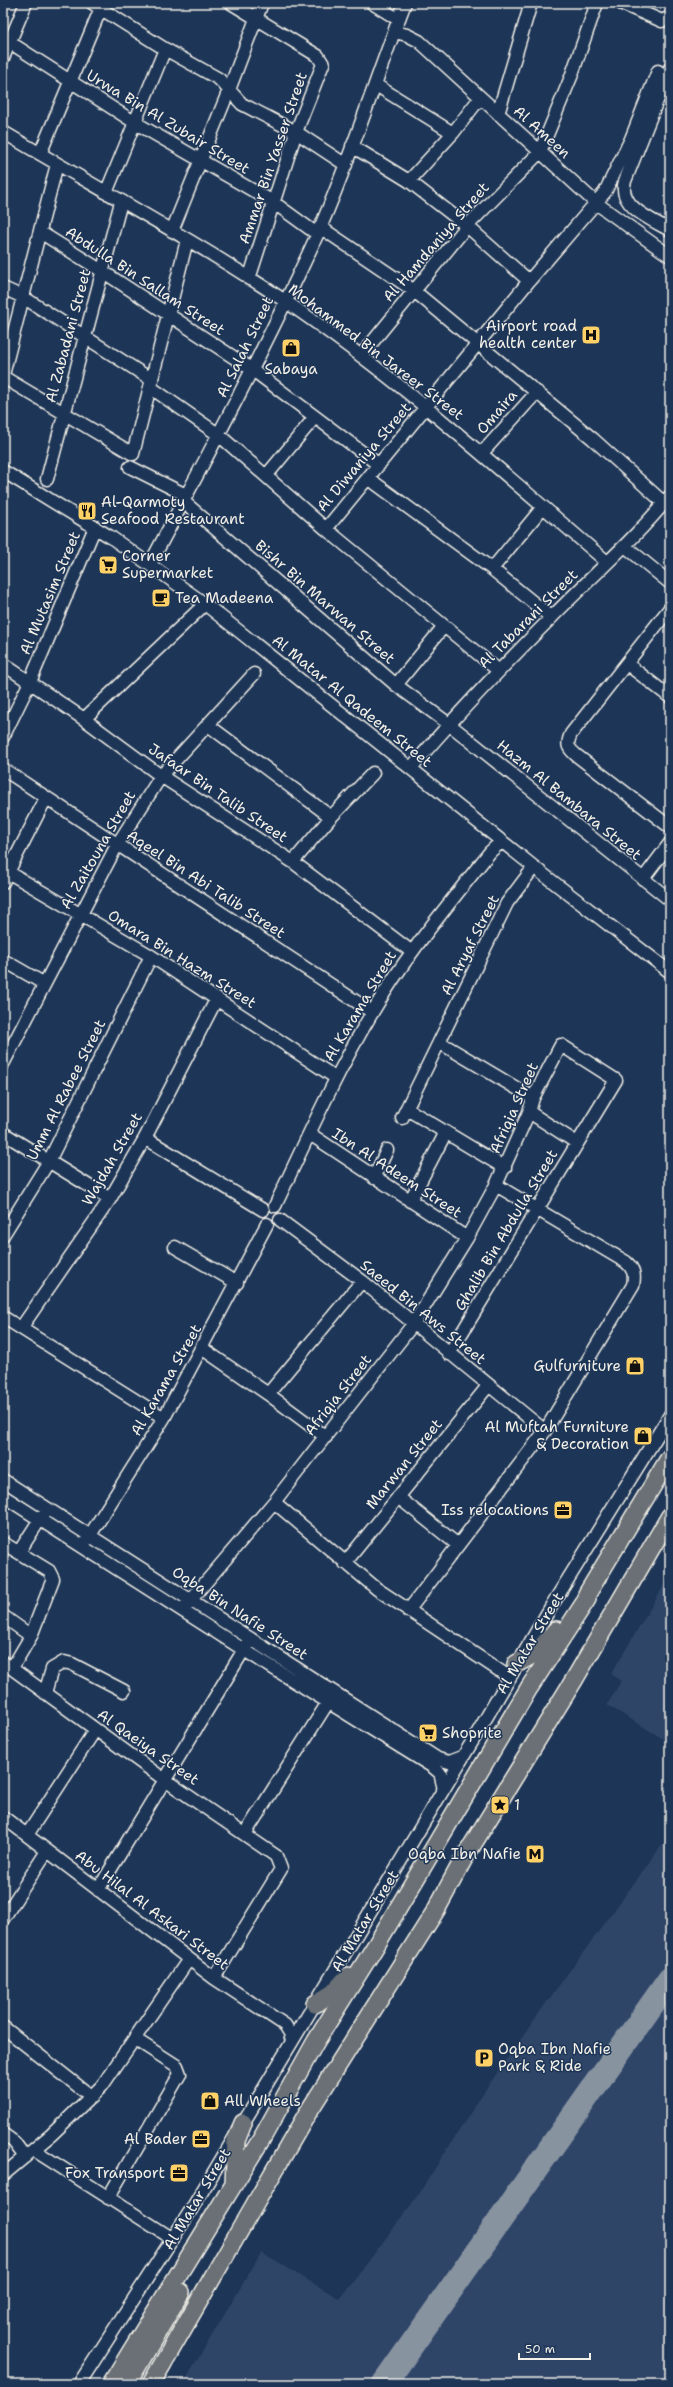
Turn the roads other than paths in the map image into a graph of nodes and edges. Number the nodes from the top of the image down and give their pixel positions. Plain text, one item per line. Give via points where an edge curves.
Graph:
1 (26, 3) edge
2 (231, 3) edge
3 (262, 3) edge
4 (372, 3) edge
5 (406, 3) edge
6 (530, 3) edge
7 (597, 3) edge
8 (620, 3) edge
9 (98, 5) edge
10 (670, 17) edge
11 (256, 19) junction
12 (396, 26) junction
13 (6, 40) edge
14 (165, 49) junction
15 (3, 58) edge
16 (670, 68) edge
17 (658, 71) dead end
18 (71, 82) junction
19 (376, 85) junction
20 (230, 90) junction
21 (480, 98) junction
22 (498, 114) junction
23 (134, 122) junction
24 (3, 132) edge
25 (296, 132) junction
26 (453, 133) junction
27 (352, 146) junction
28 (540, 152) junction
29 (40, 154) junction
30 (200, 161) junction
31 (57, 164) junction
32 (346, 165) junction
33 (409, 181) junction
34 (106, 193) junction
35 (121, 202) junction
36 (273, 202) junction
37 (596, 203) junction
38 (467, 226) junction
39 (670, 230) edge
40 (172, 231) junction
41 (318, 231) junction
42 (40, 232) junction
43 (187, 240) junction
44 (670, 256) edge
45 (102, 271) junction
46 (249, 279) junction
47 (529, 281) junction
48 (3, 288) edge
49 (413, 290) junction
50 (23, 297) junction
51 (285, 302) junction
52 (168, 315) junction
53 (85, 336) junction
54 (479, 343) junction
55 (361, 356) junction
56 (253, 370) junction
57 (3, 376) edge
58 (151, 384) junction
59 (536, 392) junction
60 (426, 408) junction
61 (64, 413) junction
62 (315, 418) junction
63 (219, 435) junction
64 (482, 453) junction
65 (379, 465) junction
66 (130, 467) dead end
67 (3, 470) edge
68 (266, 476) junction
69 (368, 478) junction
70 (47, 479) dead end
71 (185, 498) junction
72 (667, 499) edge
73 (543, 507) junction
74 (95, 526) junction
75 (326, 529) junction
76 (625, 546) junction
77 (607, 562) junction
78 (150, 564) junction
79 (492, 569) junction
80 (670, 583) edge
81 (205, 604) junction
82 (670, 608) edge
83 (551, 617) junction
84 (444, 626) junction
85 (3, 664) edge
86 (627, 664) junction
87 (499, 671) junction
88 (254, 674) dead end
89 (30, 682) junction
90 (396, 685) junction
91 (670, 697) edge
92 (84, 719) junction
93 (449, 724) junction
94 (208, 725) junction
95 (3, 737) edge
96 (411, 768) junction
97 (3, 769) edge
98 (373, 773) dead end
99 (161, 776) junction
100 (46, 798) junction
101 (331, 817) junction
102 (670, 826) edge
103 (502, 841) junction
104 (670, 843) edge
105 (116, 845) junction
106 (293, 862) junction
107 (534, 867) junction
108 (6, 877) edge
109 (643, 879) junction
110 (670, 900) edge
111 (79, 914) junction
112 (412, 952) junction
113 (151, 956) junction
114 (3, 960) edge
115 (670, 972) edge
116 (43, 983) junction
117 (217, 998) junction
118 (372, 1012) junction
119 (439, 1042) junction
120 (561, 1045) joint
121 (3, 1064) edge
122 (336, 1078) junction
123 (533, 1098) junction
124 (529, 1112) junction
125 (446, 1132) junction
126 (3, 1133) edge
127 (310, 1134) junction
128 (145, 1138) junction
129 (577, 1143) junction
130 (387, 1150) dead end
131 (49, 1162) junction
132 (505, 1168) junction
133 (374, 1178) junction
134 (496, 1185) junction
135 (110, 1199) junction
136 (410, 1201) junction
137 (275, 1206) junction
138 (263, 1210) junction
139 (537, 1210) junction
140 (280, 1220) junction
141 (6, 1223) edge
142 (268, 1224) junction
143 (3, 1235) edge
144 (467, 1238) junction
145 (175, 1247) dead end
146 (362, 1281) junction
147 (237, 1283) junction
148 (3, 1316) edge
149 (414, 1323) junction
150 (21, 1328) junction
151 (203, 1349) junction
152 (449, 1354) junction
153 (488, 1386) junction
154 (268, 1394) junction
155 (670, 1415) edge
156 (164, 1418) junction
157 (545, 1431) junction
158 (326, 1438) junction
159 (670, 1457) edge
160 (3, 1480) edge
161 (3, 1496) edge
162 (398, 1497) junction
163 (274, 1502) junction
164 (48, 1508) junction
165 (670, 1516) edge
166 (40, 1519) junction
167 (90, 1535) junction
168 (3, 1544) edge
169 (458, 1545) junction
170 (83, 1546) junction
171 (18, 1552) junction
172 (345, 1563) junction
173 (587, 1594) junction
174 (192, 1600) junction
175 (183, 1610) junction
176 (408, 1611) junction
177 (3, 1616) edge
178 (31, 1636) junction
179 (247, 1645) junction
180 (7, 1665) edge
181 (513, 1670) junction
182 (124, 1691) dead end
183 (45, 1693) junction
184 (331, 1698) junction
185 (95, 1730) junction
186 (462, 1757) junction
187 (165, 1780) junction
188 (444, 1789) junction
189 (3, 1817) edge
190 (245, 1834) junction
191 (27, 1835) junction
192 (47, 1851) junction
193 (98, 1890) junction
194 (3, 1919) edge
195 (378, 1942) junction
196 (189, 1959) junction
197 (214, 1978) junction
198 (315, 2004) junction
199 (304, 2022) junction
200 (285, 2025) junction
201 (3, 2027) edge
202 (135, 2039) junction
203 (292, 2042) junction
204 (92, 2097) junction
205 (243, 2123) junction
206 (3, 2134) edge
207 (29, 2154) junction
208 (3, 2175) edge
209 (234, 2183) junction
210 (108, 2198) junction
211 (206, 2230) junction
212 (173, 2238) junction
213 (150, 2320) junction
214 (79, 2384) edge
215 (98, 2384) edge
216 (111, 2384) edge
217 (127, 2384) edge
218 (151, 2384) edge

1 - 13 street
2 - 11 street, Ammar Bin Yasser Street
3 - 11 street
4 - 12 street, Al Ameen
5 - 12 street, Al Salah Street
6 - 22 street
7 - 28 street via 571,77
8 - 10 street via 662,21
9 - 14 street
9 - 18 street
11 - 20 street
11 - 25 street, Ammar Bin Yasser Street via 322,59 323,64
12 - 19 street, Al Salah Street
12 - 21 street, Al Ameen via 419,41
13 - 15 street
13 - 18 street, Urwa Bin Al Zubair Street
14 - 20 street via 219,79
14 - 23 street
16 - 39 street via 623,191 630,205
17 - 37 street, Al Diwaniya Street via 615,176
18 - 23 street, Urwa Bin Al Zubair Street
18 - 29 street
19 - 26 street
19 - 27 street, Al Salah Street
20 - 25 street via 242,104
20 - 30 street
21 - 22 street, Al Ameen
21 - 26 street
22 - 28 street, Al Ameen
23 - 30 street, Urwa Bin Al Zubair Street
23 - 34 street
24 - 29 street, Mohammed Bin Jareer Street
25 - 32 street
25 - 36 street, Ammar Bin Yasser Street
26 - 33 street
27 - 32 street, Al Salah Street
27 - 33 street
28 - 37 street, Al Ameen
28 - 38 street, Al Hamdaniya Street
29 - 31 street, Mohammed Bin Jareer Street
30 - 36 street, Urwa Bin Al Zubair Street
30 - 40 street
31 - 34 street, Mohammed Bin Jareer Street
31 - 42 street
32 - 41 street, Al Salah Street
33 - 38 street
34 - 35 street, Mohammed Bin Jareer Street
35 - 40 street, Mohammed Bin Jareer Street
35 - 45 street, Al Zabadani Street
36 - 41 street, Urwa Bin Al Zubair Street
36 - 46 street, Ammar Bin Yasser Street
37 - 44 street, Al Ameen
37 - 47 street, Al Diwaniya Street
38 - 47 street
38 - 49 street, Al Hamdaniya Street
40 - 43 street, Mohammed Bin Jareer Street
41 - 49 street, Urwa Bin Al Zubair Street
41 - 51 street, Al Salah Street
42 - 45 street, Abdulla Bin Sallam Street
42 - 50 street
43 - 46 street, Mohammed Bin Jareer Street
43 - 52 street
45 - 52 street, Abdulla Bin Sallam Street
45 - 53 street, Al Zabadani Street
46 - 51 street, Mohammed Bin Jareer Street
47 - 54 street, Al Diwaniya Street
48 - 50 street
49 - 54 street, Urwa Bin Al Zubair Street
49 - 55 street, Al Hamdaniya Street
50 - 53 street
50 - 57 street
51 - 55 street, Mohammed Bin Jareer Street
51 - 56 street, Al Salah Street
52 - 56 street, Abdulla Bin Sallam Street
52 - 58 street
53 - 58 street
53 - 61 street, Al Zabadani Street
54 - 59 street, Urwa Bin Al Zubair Street
54 - 60 street, Al Diwaniya Street
55 - 60 street, Mohammed Bin Jareer Street
56 - 62 street, Abdulla Bin Sallam Street
56 - 63 street, Al Salah Street
57 - 61 street
58 - 61 street via 133,454
58 - 63 street
59 - 64 street, Omaira
59 - 72 street, Urwa Bin Al Zubair Street
60 - 64 street, Mohammed Bin Jareer Street
60 - 65 street, Al Diwaniya Street
61 - 70 street, Al Zabadani Street
62 - 65 street, Abdulla Bin Sallam Street
62 - 68 street
63 - 68 street
63 - 71 street, Al Salah Street
64 - 73 street, Mohammed Bin Jareer Street
65 - 69 street, Al Diwaniya Street
66 - 71 street, Bishr Bin Marwan Street
67 - 74 street, Al Matar Al Qadeem Street
68 - 75 street
69 - 75 street, Al Diwaniya Street
69 - 79 street
71 - 78 street, Al Salah Street
71 - 90 street, Bishr Bin Marwan Street
72 - 76 street, Al Tabarani Street
73 - 77 street, Mohammed Bin Jareer Street
73 - 79 street
74 - 78 street, Al Matar Al Qadeem Street
74 - 89 street, Al Mutasim Street
75 - 84 street
76 - 77 street, Al Tabarani Street
76 - 80 street
77 - 83 street, Al Tabarani Street
78 - 81 street, Al Matar Al Qadeem Street
79 - 83 street
81 - 92 street
81 - 96 street, Al Matar Al Qadeem Street
82 - 86 street
83 - 87 street, Al Tabarani Street
84 - 87 street
84 - 90 street
85 - 89 street, Jafaar Bin Talib Street
86 - 91 street
86 - 102 street via 571,734 567,742 568,748
87 - 93 street, Al Tabarani Street
88 - 94 street, Al Zaitouna Street
89 - 92 street, Jafaar Bin Talib Street
89 - 95 street, Al Mutasim Street
90 - 93 street, Bishr Bin Marwan Street
92 - 99 street, Jafaar Bin Talib Street
93 - 96 street, Al Tabarani Street
93 - 109 street, Hazm Al Bambara Street
94 - 99 street, Al Zaitouna Street
94 - 101 street
96 - 103 street, Al Matar Al Qadeem Street
97 - 100 street, Aqeel Bin Abi Talib Street
98 - 101 street
99 - 105 street, Al Zaitouna Street
99 - 106 street, Jafaar Bin Talib Street
100 - 105 street, Aqeel Bin Abi Talib Street
100 - 108 street
101 - 106 street
103 - 107 street, Al Matar Al Qadeem Street
103 - 112 street, Al Karama Street via 490,852
104 - 109 street
105 - 111 street, Al Zaitouna Street
105 - 118 street, Aqeel Bin Abi Talib Street
106 - 112 street, Jafaar Bin Talib Street
107 - 115 street, Al Matar Al Qadeem Street
107 - 119 street, Al Aryaf Street via 507,904
108 - 111 street, Omara Bin Hazm Street
109 - 110 street, Hazm Al Bambara Street
111 - 113 street, Omara Bin Hazm Street
111 - 116 street, Al Zaitouna Street
112 - 118 street, Al Karama Street
113 - 117 street, Omara Bin Hazm Street
113 - 131 street, Umm Al Rabee Street
114 - 116 street
116 - 121 street, Al Zaitouna Street
117 - 122 street, Omara Bin Hazm Street
117 - 128 street, Wajdah Street
118 - 122 street, Al Karama Street
119 - 123 street
119 - 125 street, Al Aryaf Street via 405,1114
120 - 123 street, Afriqia Street
120 - 129 street, Ghalib Bin Abdulla Street via 616,1080
122 - 127 street, Al Karama Street
123 - 124 street, Afriqia Street
124 - 129 street, Ghalib Bin Abdulla Street
124 - 132 street, Afriqia Street
125 - 132 street
125 - 136 street
126 - 131 street
127 - 133 street, Ibn Al Adeem Street
127 - 137 street, Al Karama Street
128 - 135 street, Wajdah Street
128 - 138 street
129 - 139 street, Ghalib Bin Abdulla Street
130 - 133 street
131 - 135 street
131 - 141 street, Umm Al Rabee Street
132 - 134 street, Afriqia Street
133 - 136 street, Ibn Al Adeem Street
134 - 139 street
134 - 144 street, Afriqia Street
135 - 150 street, Wajdah Street
136 - 144 street, Ibn Al Adeem Street
137 - 138 street via 268,1206
137 - 140 street via 279,1209
138 - 142 street via 262,1215
139 - 152 street, Ghalib Bin Abdulla Street
139 - 157 street via 626,1262 634,1272 633,1286
140 - 142 street
140 - 146 street, Saeed Bin Aws Street
141 - 143 street, Umm Al Rabee Street
142 - 147 street, Al Karama Street
144 - 149 street, Afriqia Street
145 - 147 street
146 - 149 street, Saeed Bin Aws Street
146 - 154 street
147 - 151 street, Al Karama Street
148 - 150 street
149 - 152 street, Saeed Bin Aws Street
149 - 158 street, Afriqia Street
150 - 156 street
151 - 154 street
151 - 156 street, Al Karama Street
152 - 153 street, Saeed Bin Aws Street
153 - 157 street, Saeed Bin Aws Street
153 - 162 street, Marwan Street
154 - 158 street
155 - 181 street, Al Matar Street
156 - 167 street, Al Karama Street
157 - 169 street
158 - 163 street, Afriqia Street
159 - 173 highway, Al Matar Street
160 - 164 street, Oqba Bin Nafie Street
161 - 166 street, Oqba Bin Nafie Street
162 - 169 street
162 - 172 street, Marwan Street
163 - 172 street
163 - 174 street, Afriqia Street
164 - 166 street
164 - 167 street, Oqba Bin Nafie Street
165 - 218 highway via 574,1680 463,1860 436,1910 307,2114
166 - 170 street, Oqba Bin Nafie Street
166 - 171 street
167 - 170 street, Al Karama Street
167 - 174 street, Oqba Bin Nafie Street
168 - 171 street
169 - 176 street
170 - 175 street, Oqba Bin Nafie Street
171 - 178 street via 49,1571 53,1579
172 - 176 street
173 - 181 highway via 541,1647
173 - 195 highway, Al Matar Street via 587,1599 529,1688
174 - 175 street, Afriqia Street
174 - 179 street, Oqba Bin Nafie Street
175 - 179 street, Oqba Bin Nafie Street
176 - 181 street
177 - 178 street
178 - 180 street
179 - 184 street, Oqba Bin Nafie Street
179 - 187 street
180 - 183 street, Al Qaeiya Street
181 - 186 street, Al Matar Street
182 - 183 street via 64,1662 52,1669
183 - 185 street, Al Qaeiya Street
184 - 186 street, Oqba Bin Nafie Street via 438,1759 449,1762
184 - 188 street, Oqba Bin Nafie Street via 434,1767 440,1773
184 - 190 street
185 - 187 street, Al Qaeiya Street
185 - 191 street
186 - 188 street, Al Matar Street
187 - 190 street, Al Qaeiya Street
187 - 193 street
188 - 198 street, Al Matar Street
189 - 191 street, Abu Hilal Al Askari Street
190 - 197 street, Al Qaeiya Street via 276,1856 281,1869
191 - 192 street, Abu Hilal Al Askari Street
192 - 193 street, Abu Hilal Al Askari Street
192 - 194 street
193 - 196 street, Abu Hilal Al Askari Street
195 - 198 highway via 339,1987
195 - 209 highway, Al Matar Street via 316,2041
196 - 197 street, Abu Hilal Al Askari Street
196 - 202 street
197 - 200 street, Abu Hilal Al Askari Street
198 - 199 street, Al Matar Street
199 - 200 street via 294,2026
199 - 203 street, Al Matar Street
200 - 203 street
201 - 204 street
202 - 204 street
202 - 210 street via 177,2066 180,2074
203 - 205 street, Al Matar Street
204 - 207 street
205 - 209 highway via 235,2147
205 - 212 street, Al Matar Street
206 - 207 street
207 - 208 street
207 - 210 street
209 - 211 highway, Al Matar Street
210 - 212 street
211 - 213 highway, Al Matar Street
211 - 217 highway via 188,2282
212 - 214 street, Al Matar Street
213 - 215 highway via 129,2337
213 - 216 highway, Al Matar Street

